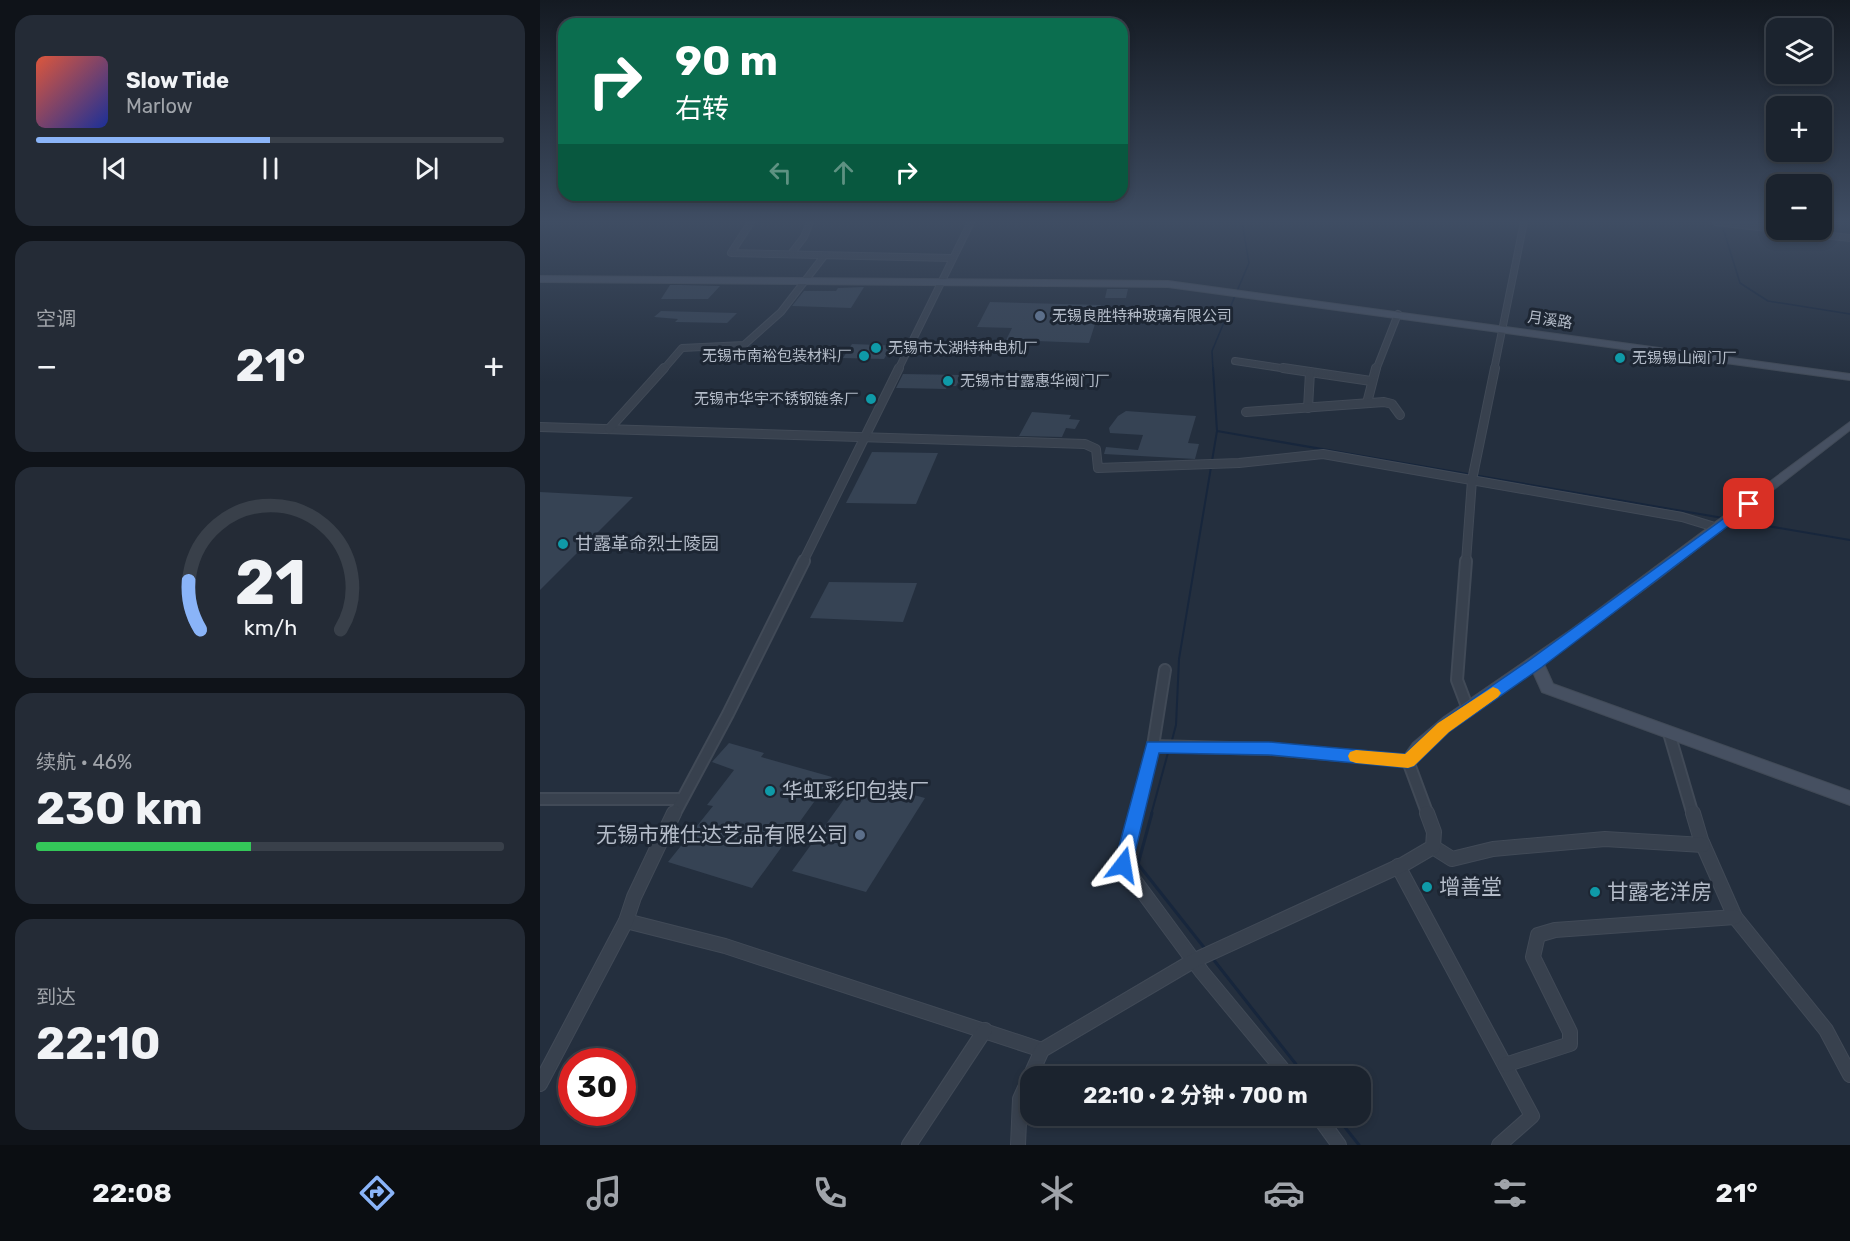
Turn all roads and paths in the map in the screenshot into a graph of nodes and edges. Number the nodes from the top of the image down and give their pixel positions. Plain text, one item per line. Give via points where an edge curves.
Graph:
1 (810, 275) edge
2 (944, 275) edge
3 (1514, 275) edge
4 (540, 279) edge
5 (806, 281) junction
6 (942, 282) junction
7 (1398, 314) junction
8 (1503, 329) junction
9 (1234, 361) dead end
10 (1310, 372) junction
11 (1850, 377) edge
12 (1371, 381) junction
13 (1367, 403) junction
14 (1308, 408) junction
15 (1246, 412) dead end
16 (1400, 415) dead end
17 (1850, 425) edge
18 (540, 427) edge
19 (609, 429) junction
20 (865, 438) junction
21 (1473, 476) junction
22 (1725, 522) junction
23 (1536, 663) junction
24 (1165, 670) dead end
25 (1468, 709) junction
26 (1669, 733) junction
27 (1158, 746) junction
28 (1408, 761) junction
29 (1850, 798) edge
30 (540, 799) edge
31 (681, 799) junction
32 (1703, 845) junction
33 (1433, 847) junction
34 (1398, 866) junction
35 (1735, 917) junction
36 (626, 921) junction
37 (1197, 959) junction
38 (985, 1029) junction
39 (1042, 1050) junction
40 (1505, 1065) junction
41 (1280, 1066) edge
42 (1850, 1075) edge
43 (540, 1083) edge
44 (1325, 1126) edge
45 (909, 1145) edge
46 (1018, 1145) edge
47 (1339, 1145) edge
48 (1499, 1145) edge

1 - 5 street
2 - 6 street
3 - 8 street
4 - 5 street, 月溪路
5 - 6 street, 月溪路
5 - 19 street via 781,312 744,345 682,348
6 - 7 street, 月溪路 via 1143,283
6 - 20 street
7 - 8 street, 月溪路
7 - 12 street
8 - 11 street, 月溪路
8 - 21 street
9 - 10 street
10 - 12 street
10 - 14 street
12 - 13 street
13 - 14 street
13 - 16 street via 1389,402
14 - 15 street
17 - 22 street
18 - 19 street
19 - 20 street
20 - 21 street via 1084,444 1096,449 1098,468 1214,466 1323,454
20 - 31 street via 728,714
21 - 22 street
21 - 25 street via 1456,680
22 - 23 street
23 - 25 street
23 - 26 street via 1547,688
24 - 27 street
25 - 28 street
26 - 29 street
26 - 32 street
27 - 28 street via 1269,749
27 - 37 street via 1123,865
28 - 33 street via 1434,832
30 - 31 street
31 - 36 street
32 - 33 street via 1605,839 1493,849 1452,859
32 - 35 street
33 - 34 street
34 - 37 street
34 - 40 street
35 - 40 street via 1555,930 1538,935 1533,957 1570,1032 1570,1044
35 - 42 street via 1826,1030
36 - 38 street via 725,946
36 - 43 street
37 - 39 street
37 - 41 street
38 - 39 street
38 - 45 street
39 - 46 street via 1020,1099
40 - 48 street via 1532,1116
44 - 47 street

